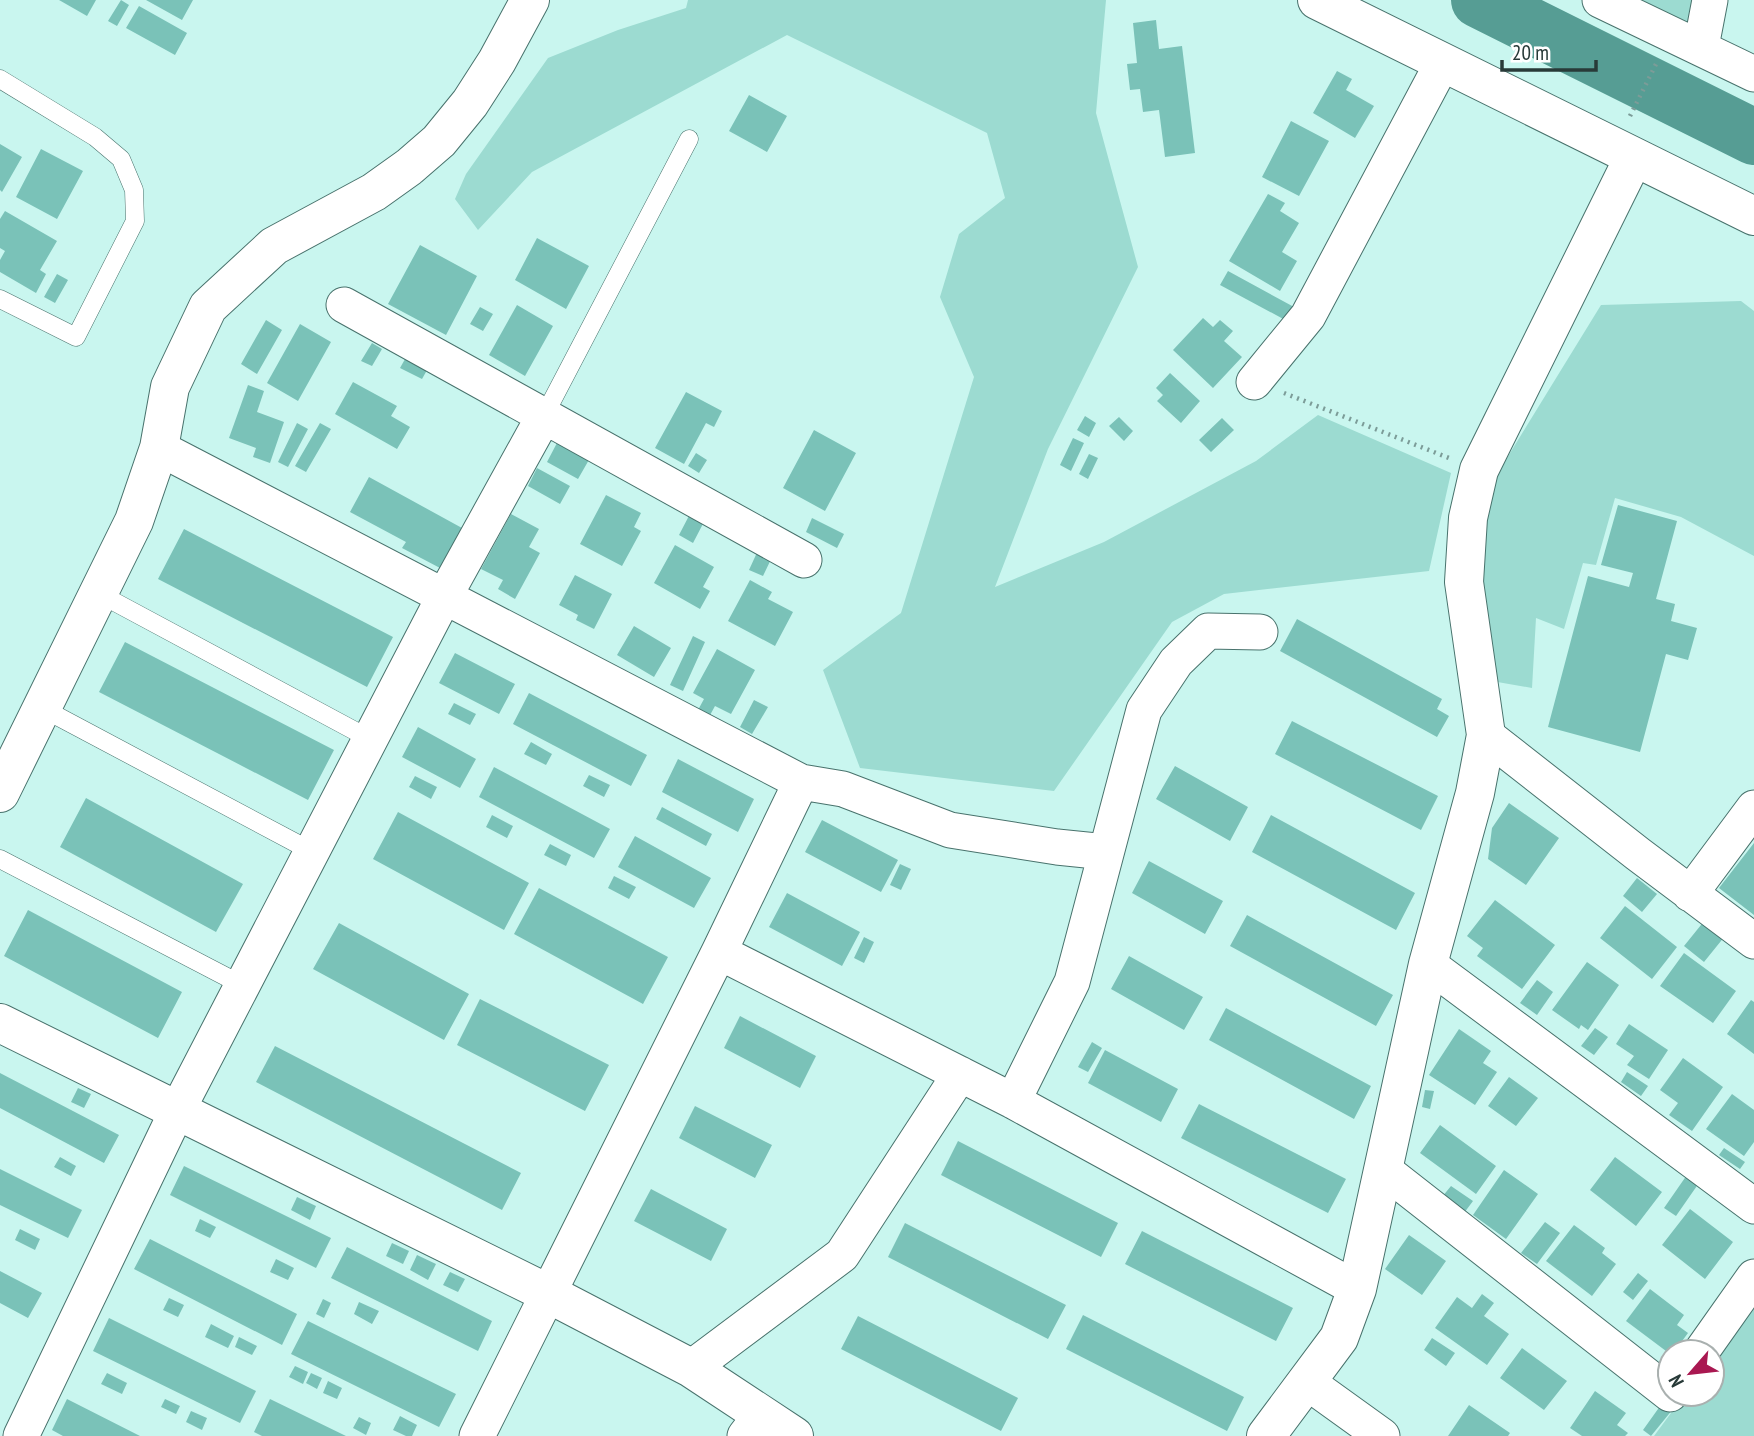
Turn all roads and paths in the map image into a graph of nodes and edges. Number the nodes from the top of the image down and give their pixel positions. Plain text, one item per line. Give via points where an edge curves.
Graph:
1 (530, 0) edge
2 (1317, 0) edge
3 (1600, 0) edge
4 (1710, 0) edge
5 (1701, 47) junction
6 (1659, 58) dead end
7 (1443, 62) junction
8 (1754, 74) edge
9 (0, 79) edge
10 (1632, 112) dead end
11 (689, 139) dead end
12 (1634, 157) junction
13 (1754, 216) edge
14 (0, 299) edge
15 (344, 305) dead end
16 (1254, 382) joint
17 (544, 416) junction
18 (159, 448) junction
19 (1479, 470) junction
20 (804, 560) dead end
21 (98, 593) junction
22 (444, 597) junction
23 (1260, 632) dead end
24 (42, 708) junction
25 (1486, 735) junction
26 (370, 739) junction
27 (801, 782) junction
28 (0, 793) edge
29 (1754, 808) edge
30 (311, 851) junction
31 (1107, 852) junction
32 (0, 859) edge
33 (1690, 894) junction
34 (1754, 942) edge
35 (719, 952) junction
36 (1428, 964) junction
37 (242, 985) junction
38 (0, 1023) edge
39 (960, 1073) junction
40 (1013, 1101) junction
41 (177, 1111) junction
42 (1384, 1170) junction
43 (1754, 1206) edge
44 (1754, 1277) edge
45 (1357, 1289) junction
46 (549, 1294) junction
47 (1711, 1338) edge
48 (691, 1368) junction
49 (1307, 1382) junction
50 (1656, 1382) edge
51 (753, 1425) edge
52 (21, 1436) edge
53 (477, 1436) edge
54 (794, 1436) edge
55 (1266, 1436) edge
56 (1382, 1436) edge

1 - 18 street via 470,103 439,141 374,192 274,246 208,307 170,387
2 - 7 street
3 - 5 street
4 - 5 street
5 - 8 street
6 - 10 path
7 - 12 street
7 - 16 street via 1308,316
9 - 14 lane via 95,136 121,159 134,190 135,221 76,337
11 - 17 lane
12 - 13 street
12 - 19 street
15 - 17 street
16 - 19 path
17 - 20 street
17 - 22 street
18 - 21 street via 134,521
18 - 22 street
19 - 25 street via 1468,518 1464,582
21 - 24 street
21 - 26 lane
22 - 26 street
22 - 27 street
23 - 31 street via 1208,631 1176,662 1144,710
24 - 28 street
24 - 30 lane
25 - 33 street
25 - 36 street via 1475,793
26 - 30 street
27 - 31 street via 843,789 950,830
27 - 35 street
29 - 33 street
30 - 37 street
31 - 40 street via 1072,982
32 - 37 lane
33 - 34 street
35 - 39 street
35 - 46 street
36 - 42 street
36 - 43 street
37 - 41 street
38 - 41 street
39 - 40 street
39 - 48 street via 842,1255
40 - 45 street
41 - 46 street
41 - 52 street
42 - 45 street
42 - 50 street
44 - 47 street
45 - 49 street via 1339,1338
46 - 48 street
46 - 53 street
48 - 51 street
49 - 55 street
49 - 56 street
51 - 54 street

